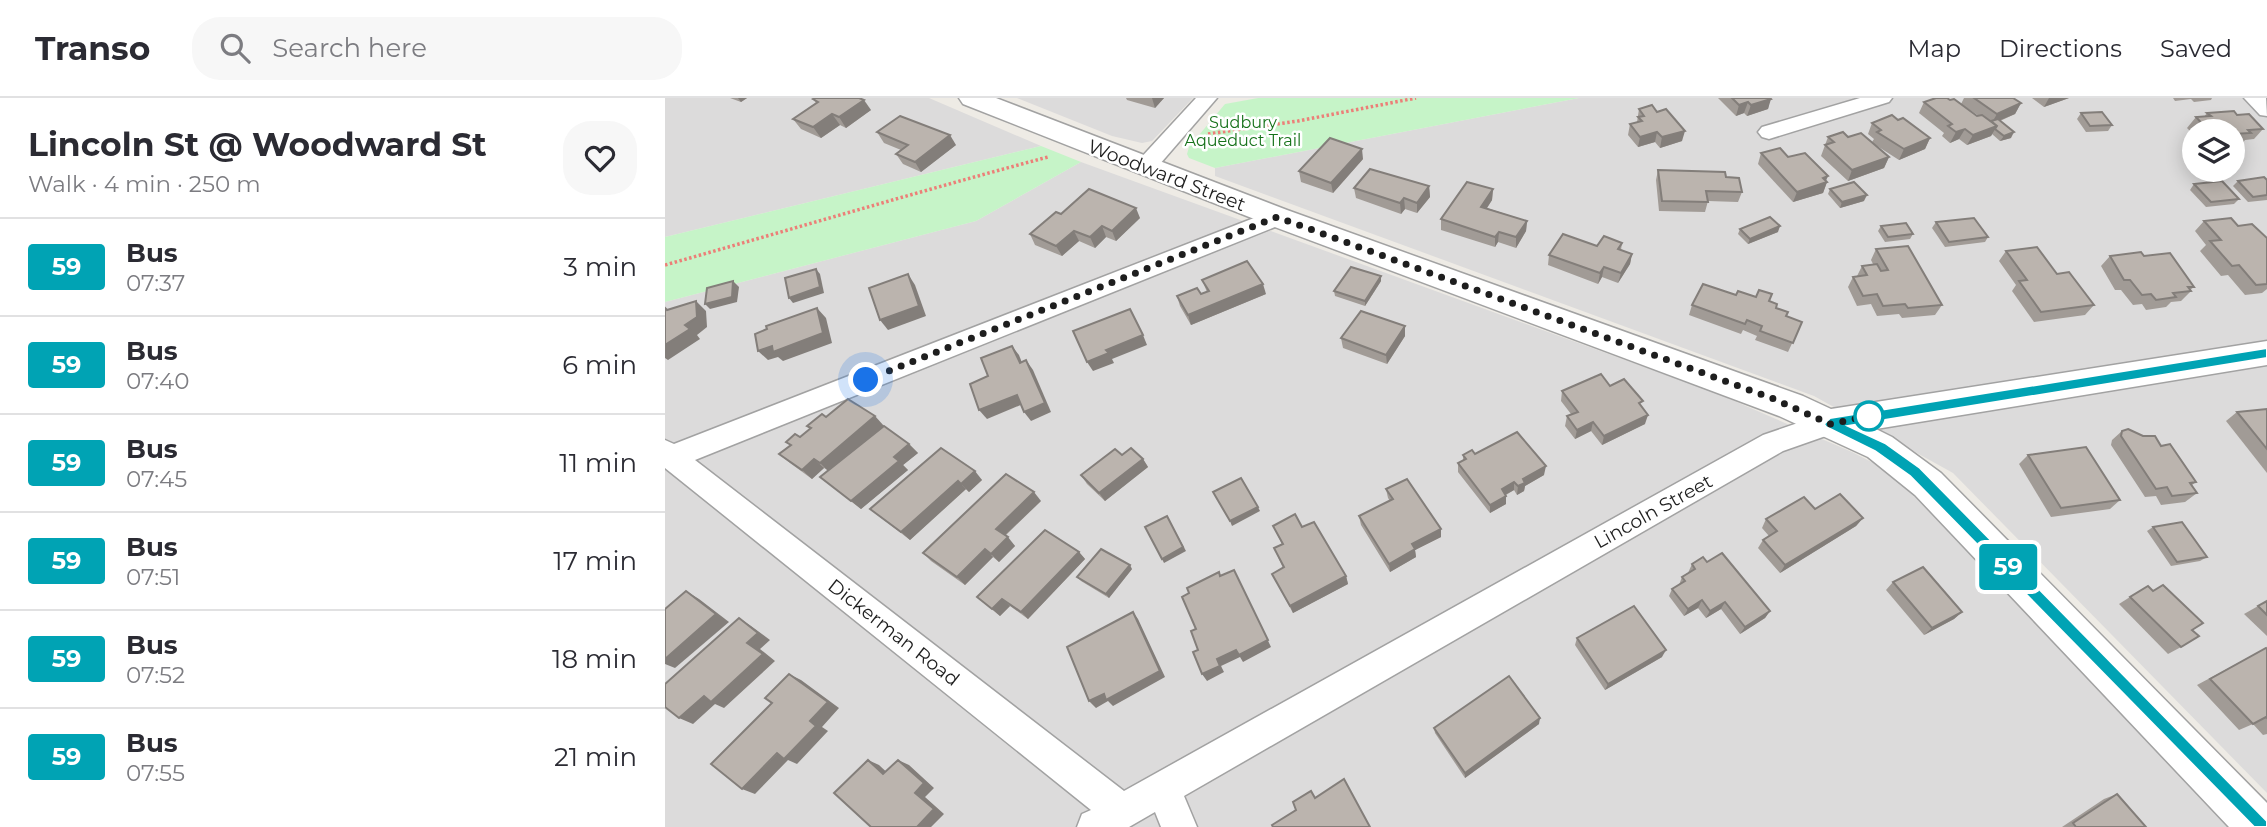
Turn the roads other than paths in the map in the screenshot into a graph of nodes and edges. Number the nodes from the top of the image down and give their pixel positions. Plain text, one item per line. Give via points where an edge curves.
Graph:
1 (972, 98) edge
2 (1207, 98) edge
3 (1882, 98) edge
4 (2254, 98) edge
5 (2267, 110) edge
6 (1769, 132) dead end
7 (1145, 166) junction
8 (1277, 217) junction
9 (2267, 353) edge
10 (1830, 424) junction
11 (668, 454) edge
12 (1163, 788) junction
13 (1122, 811) junction
14 (1095, 827) edge
15 (1179, 827) edge
16 (2260, 827) edge

1 - 7 street, Woodward Street
2 - 7 street
3 - 6 street
4 - 5 street
7 - 8 street, Woodward Street
8 - 10 street, Woodward Street via 1761,394
8 - 11 street
9 - 10 street, Lincoln Street
10 - 12 street, Lincoln Street via 1773,443
10 - 16 street, Woodward Street via 1880,447 1921,478
11 - 13 street, Dickerman Road
12 - 13 street, Lincoln Street
12 - 15 street
13 - 14 street, Lincoln Street

